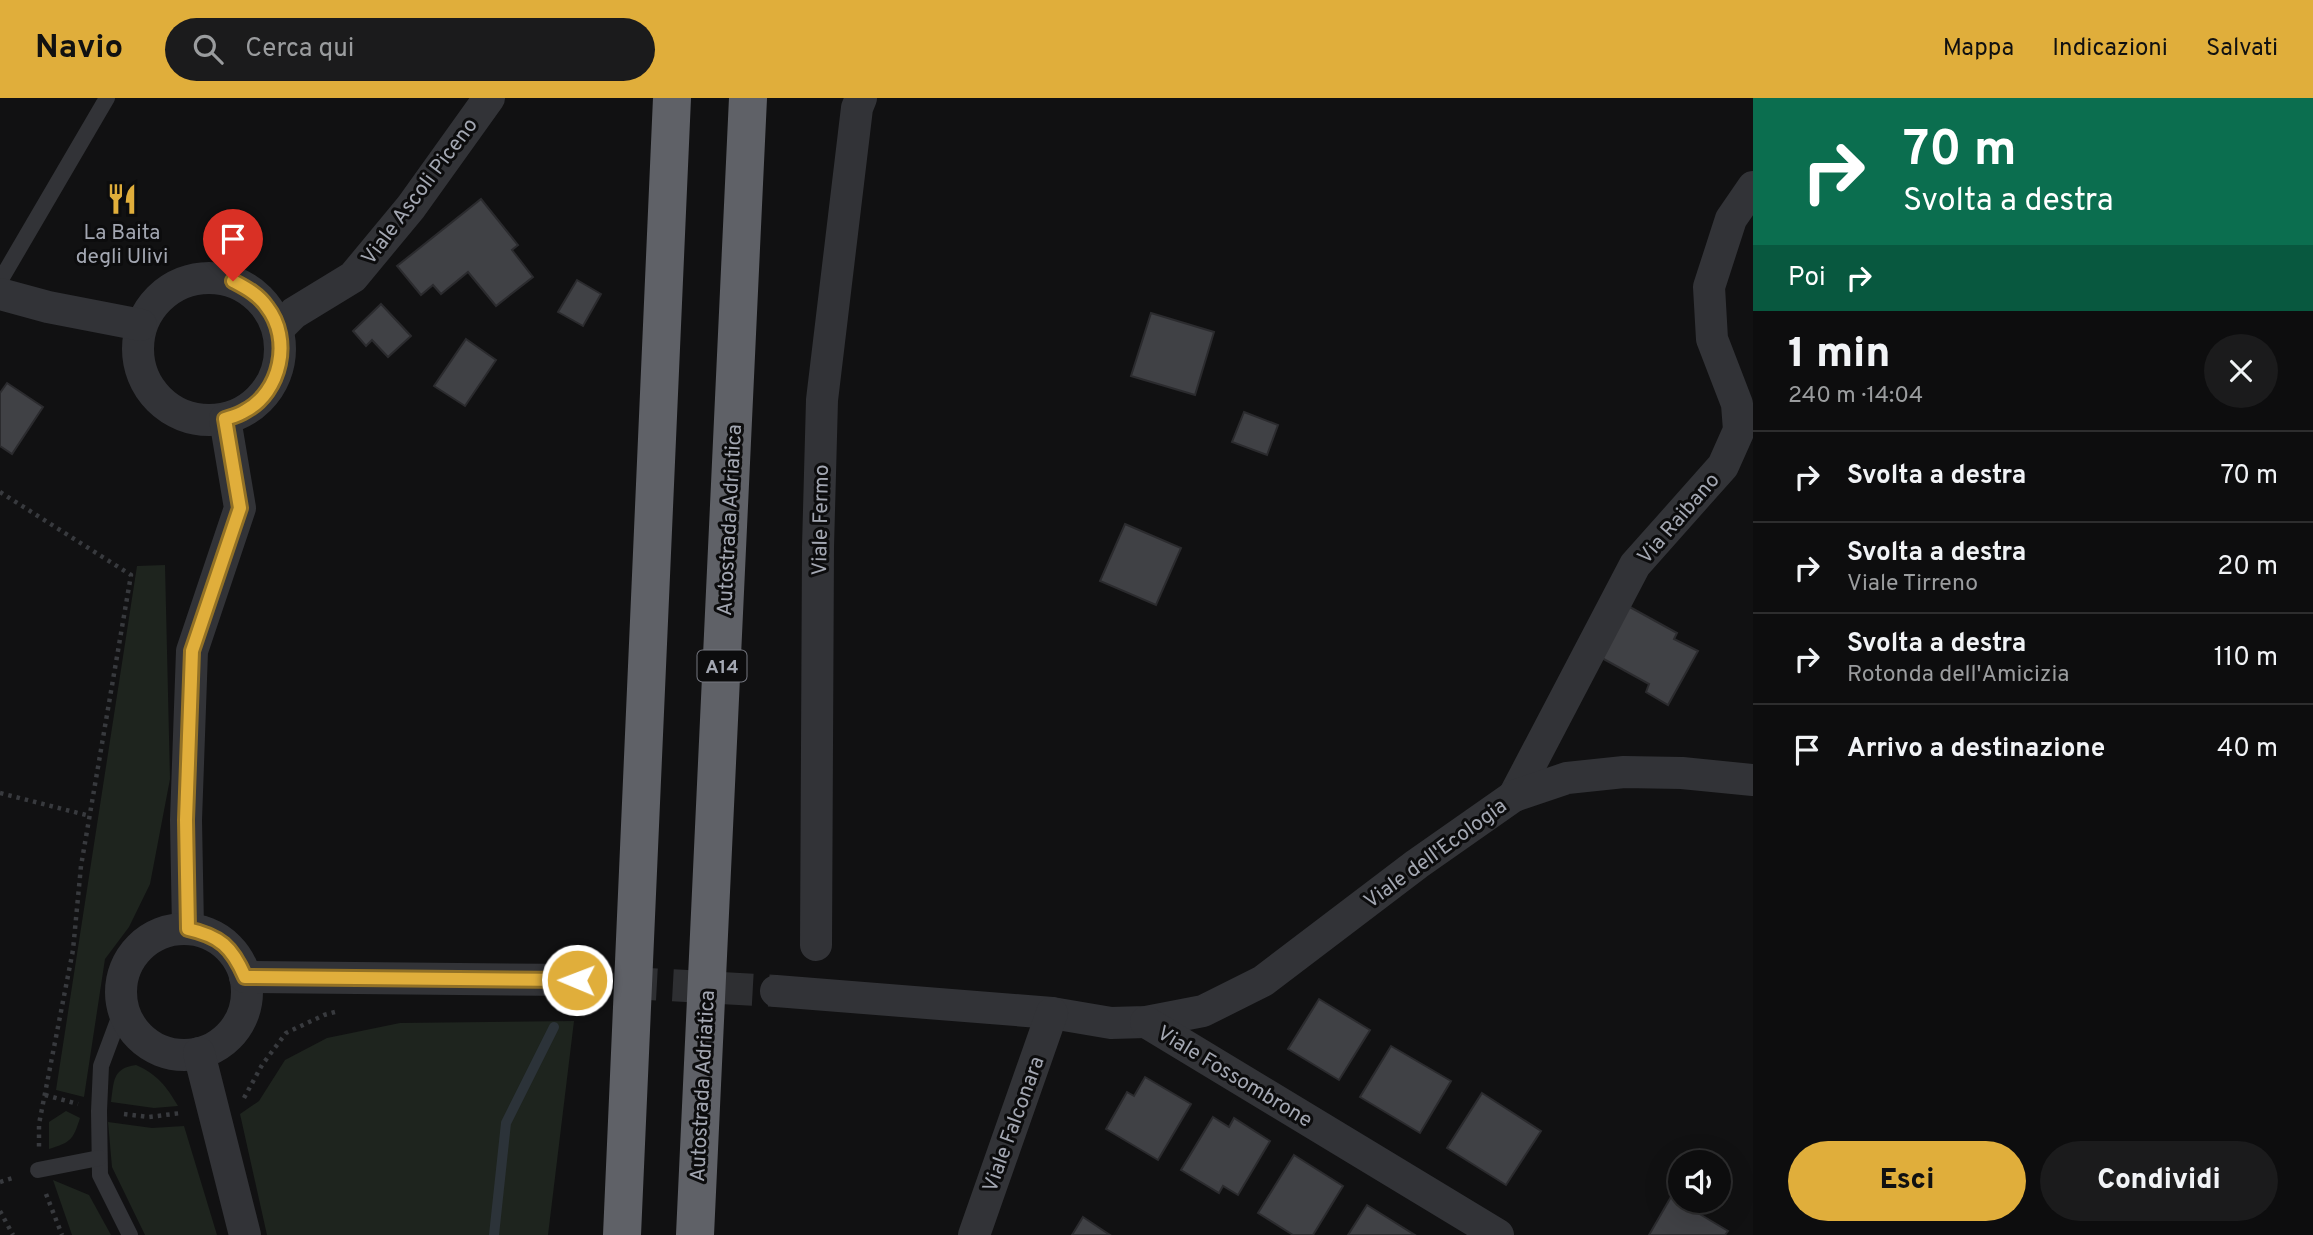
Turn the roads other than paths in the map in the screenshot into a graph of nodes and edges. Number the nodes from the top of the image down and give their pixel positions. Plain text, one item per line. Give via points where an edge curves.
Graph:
1 (107, 98) edge
2 (489, 98) edge
3 (672, 98) edge
4 (748, 98) edge
5 (861, 98) edge
6 (1753, 187) edge
7 (0, 281) edge
8 (0, 294) edge
9 (141, 325) junction
10 (278, 329) junction
11 (225, 419) junction
12 (1753, 780) edge
13 (1514, 796) junction
14 (188, 929) junction
15 (816, 945) dead end
16 (245, 977) junction
17 (577, 980) tunnel mouth
18 (776, 991) tunnel mouth
19 (122, 1007) junction
20 (1052, 1013) junction
21 (1146, 1022) junction
22 (199, 1054) junction
23 (99, 1158) junction
24 (38, 1170) dead end
25 (130, 1235) edge
26 (246, 1235) edge
27 (622, 1235) edge
28 (695, 1235) edge
29 (974, 1235) edge
30 (1498, 1235) edge

1 - 7 lane
2 - 10 street, Viale Ascoli Piceno via 411,207 354,276 294,313
3 - 27 highway
4 - 28 highway, Autostrada Adriatica / A14
5 - 15 street, Viale Fermo via 822,400
6 - 13 street, Via Raibano via 1731,219 1709,287 1712,339 1737,404 1739,430 1723,466 1635,565
8 - 9 street
9 - 10 street via 168,290 188,279 210,277 253,291
9 - 11 street via 140,368 156,396 182,416 203,421
10 - 11 street via 281,352 276,375 264,396 247,411
11 - 14 street via 240,508 192,651 186,820
12 - 13 street, Viale dell'Ecologia via 1624,772 1567,778
13 - 21 street, Viale dell'Ecologia via 1263,981 1203,1011
14 - 16 street via 225,943
14 - 19 street via 169,930 135,951 125,968
16 - 17 street
16 - 22 street via 247,997 233,1033
18 - 20 street, Viale Fossombrone
19 - 22 street via 143,1041 160,1051
19 - 23 lane via 101,1066
20 - 21 street, Viale Fossombrone via 1111,1023
20 - 29 street, Viale Falconara
21 - 30 street, Viale Fossombrone
22 - 26 street
23 - 24 lane
23 - 25 lane via 100,1175

